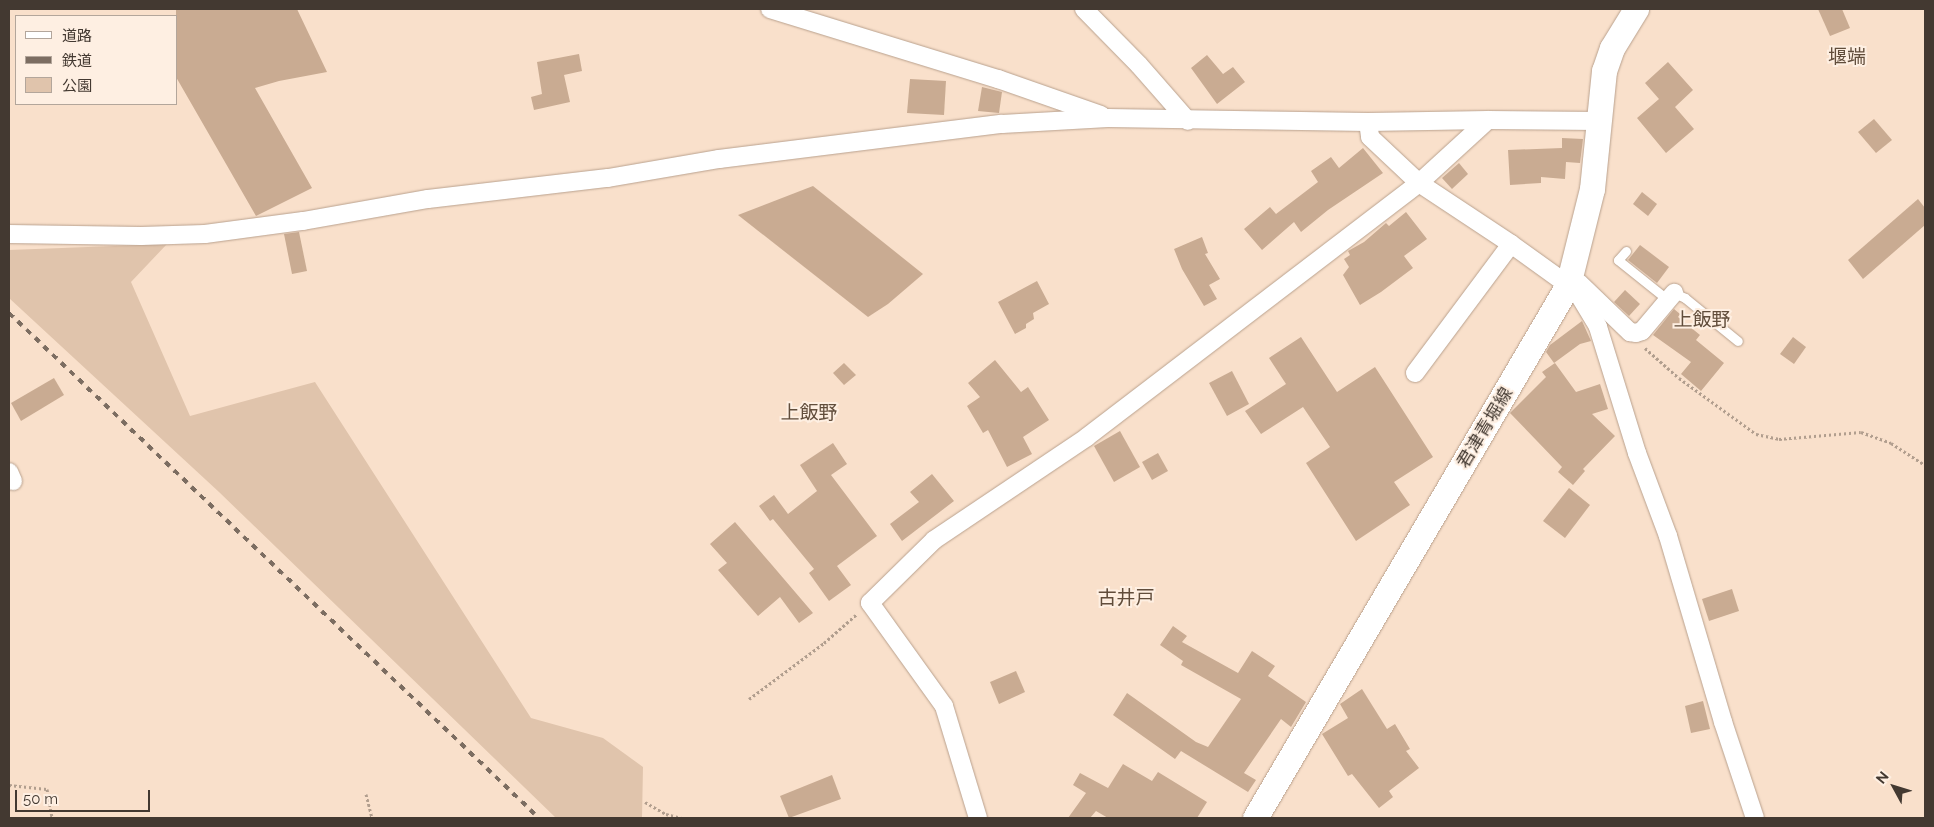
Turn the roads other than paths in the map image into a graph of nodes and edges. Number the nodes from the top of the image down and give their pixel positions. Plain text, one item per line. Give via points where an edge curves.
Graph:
1 (770, 9) edge
2 (1084, 9) edge
3 (1636, 9) edge
4 (1108, 118) junction
5 (1488, 120) junction
6 (1188, 121) junction
7 (1598, 121) junction
8 (1368, 122) junction
9 (1419, 183) junction
10 (9, 234) edge
11 (1511, 244) junction
12 (1626, 251) dead end
13 (1569, 280) junction
14 (1671, 297) junction
15 (1738, 342) dead end
16 (1415, 373) dead end
17 (978, 818) edge
18 (1255, 818) edge
19 (1755, 818) edge

1 - 4 street via 998,79
2 - 6 street
3 - 7 main road, 君津青堀線 via 1612,48 1604,71
4 - 6 street
4 - 10 street via 1002,124 910,134 719,159 608,178 428,199 303,222 205,234
5 - 7 street
5 - 8 street
5 - 9 street
6 - 8 street
7 - 13 main road, 君津青堀線 via 1592,189
8 - 9 street via 1370,136
9 - 11 street
9 - 17 street via 1087,437 934,540 870,603 944,706
11 - 13 street
11 - 16 street
12 - 14 lane via 1618,260
13 - 14 street via 1630,332 1642,331
13 - 18 main road, 君津青堀線
13 - 19 street via 1598,327 1636,453 1668,536
14 - 15 lane via 1685,298

